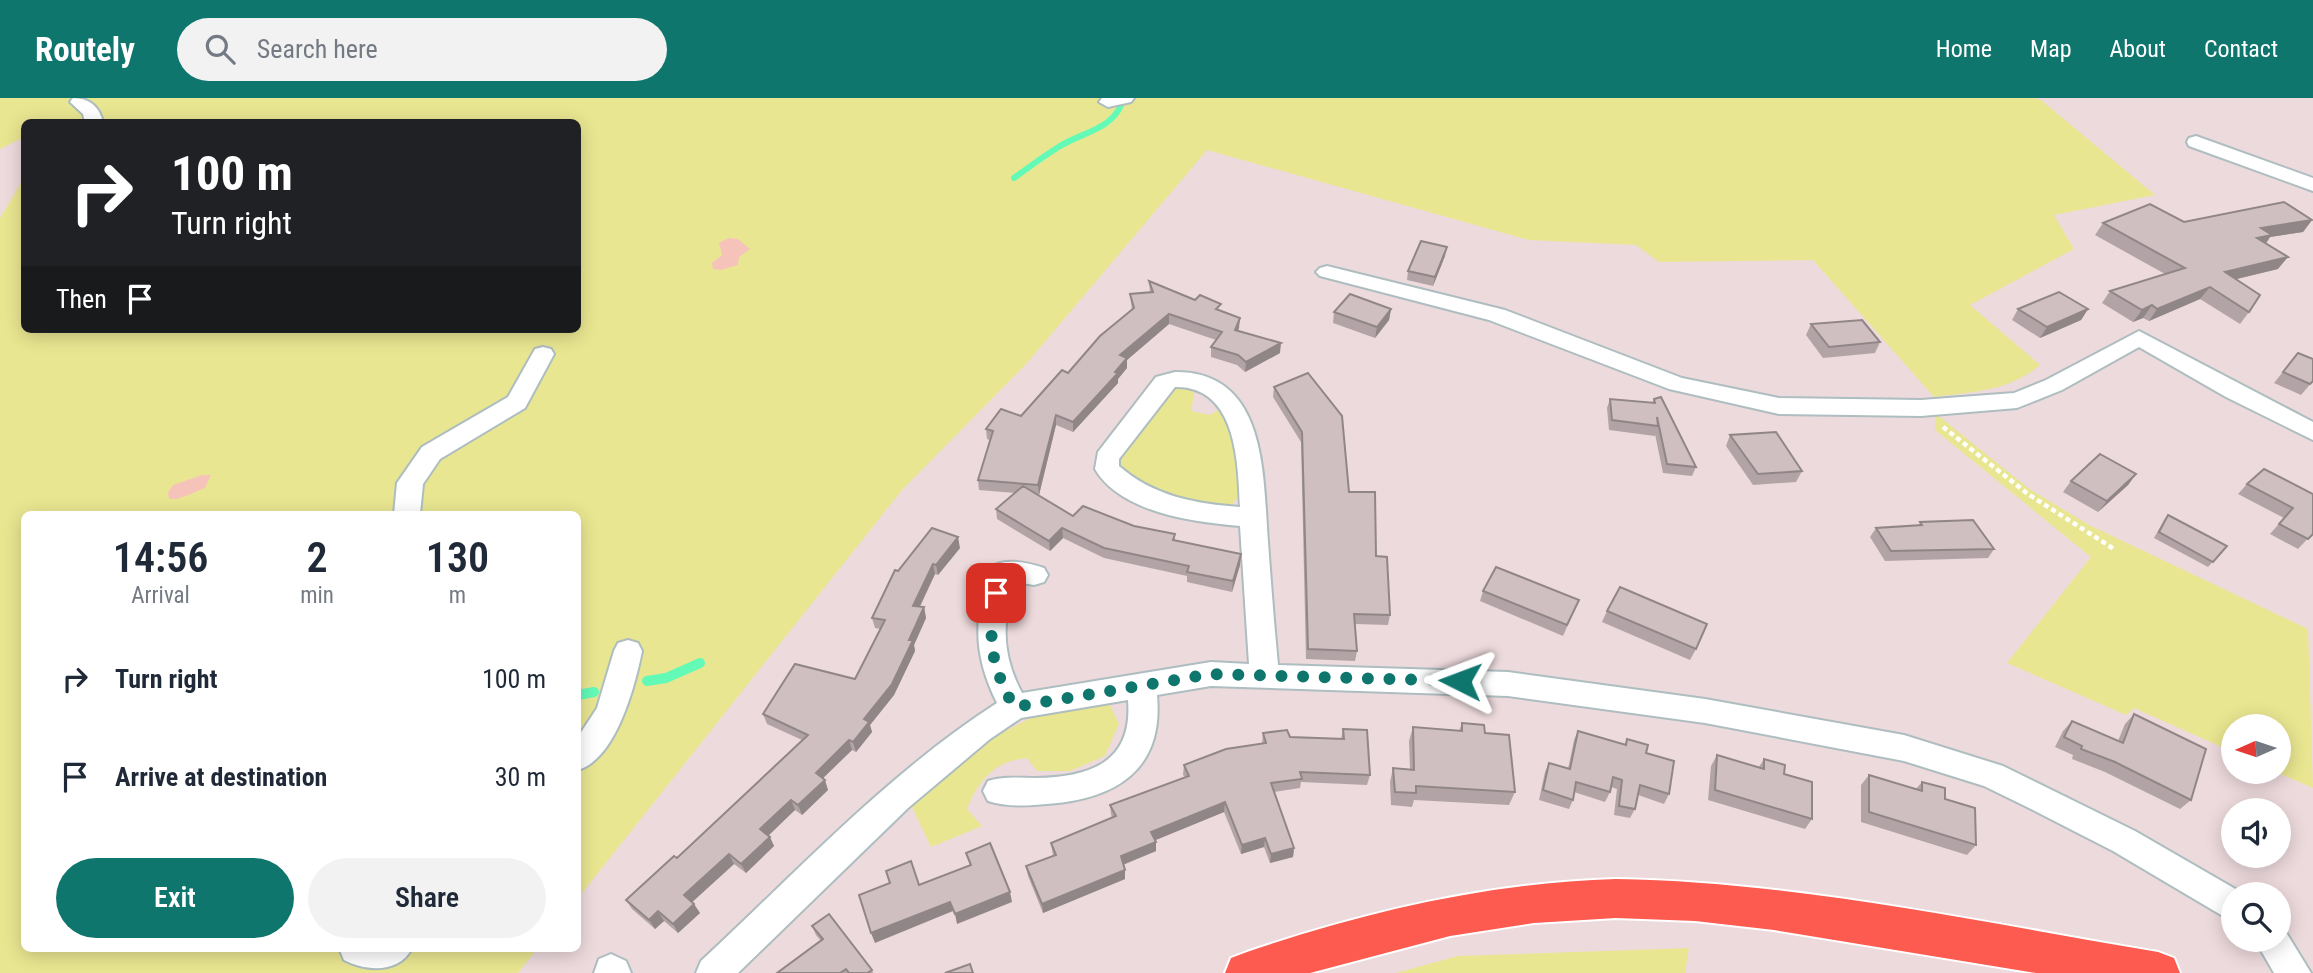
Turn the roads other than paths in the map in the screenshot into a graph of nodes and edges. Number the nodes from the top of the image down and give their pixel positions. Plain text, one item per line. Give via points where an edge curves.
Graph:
1 (79, 102) dead end
2 (93, 119) edge
3 (2196, 142) dead end
4 (2313, 185) edge
5 (1327, 272) dead end
6 (543, 354) dead end
7 (2313, 432) edge
8 (407, 511) edge
9 (1252, 518) junction
10 (1034, 575) dead end
11 (628, 650) dead end
12 (1264, 675) junction
13 (1142, 685) junction
14 (1014, 707) junction
15 (581, 753) edge
16 (999, 792) dead end
17 (2221, 899) edge
18 (363, 952) edge
19 (389, 952) edge
20 (2280, 952) edge
21 (713, 973) edge
22 (1247, 973) edge
23 (2158, 973) edge
24 (2294, 973) edge

1 - 2 street
3 - 4 street
5 - 7 street via 1497,314 1656,378 1779,406 1921,408 2017,400 2115,354 2143,333
6 - 8 street via 517,402 431,453 410,483
9 - 9 street via 1216,515 1156,500 1115,479 1107,469 1107,457 1164,382 1178,377 1202,381 1237,417 1249,462
9 - 12 street
10 - 14 street via 1007,570 996,593 990,625 998,679
11 - 15 street via 619,695 608,720
12 - 13 street via 1211,674
12 - 17 street via 1436,679 1533,687 1718,713 1904,748 1992,775 2124,841
13 - 14 street
13 - 16 street via 1143,732 1125,765 1079,787 1045,793
14 - 21 street via 979,730 898,799
18 - 19 street
20 - 24 street
22 - 23 main road via 1372,933 1442,919 1576,900 1646,899 1809,914

